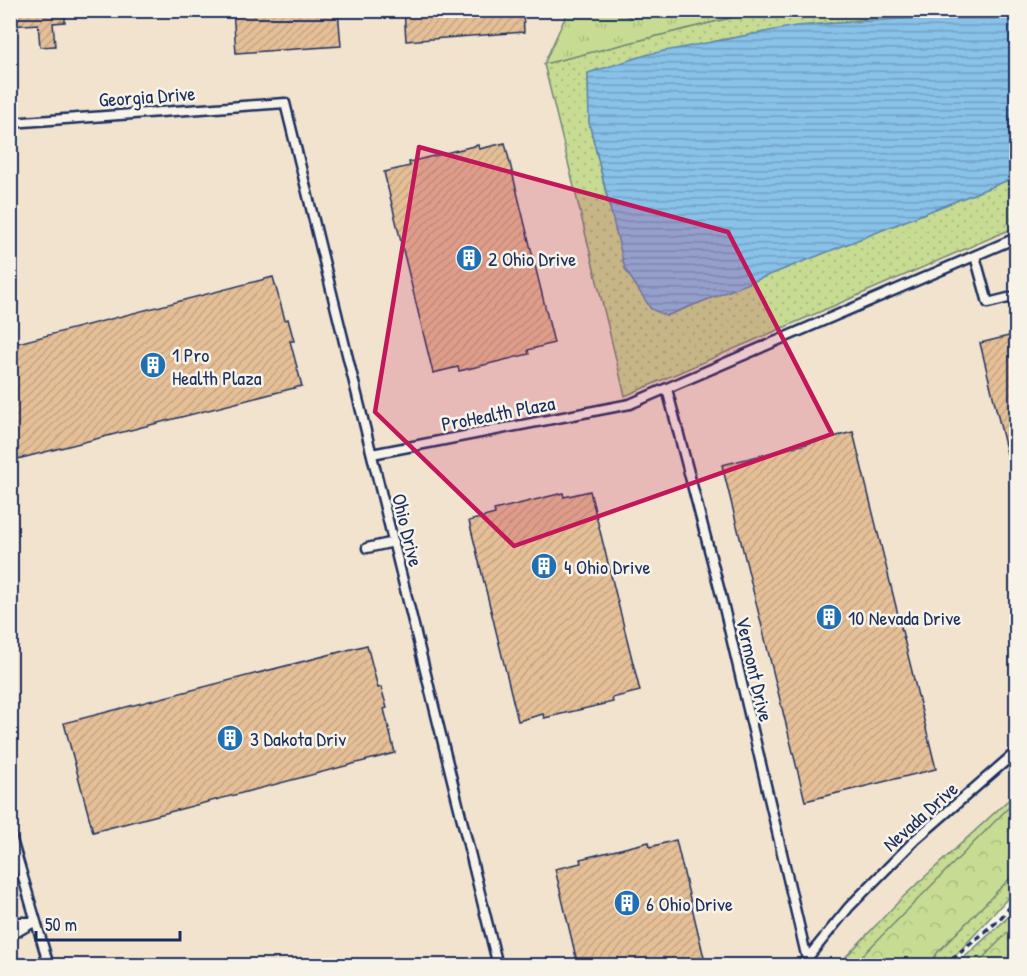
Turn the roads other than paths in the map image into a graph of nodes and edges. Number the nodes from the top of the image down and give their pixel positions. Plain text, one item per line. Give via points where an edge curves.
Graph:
1 (285, 103) joint
2 (10, 123) edge
3 (1017, 238) edge
4 (975, 256) junction
5 (1017, 296) edge
6 (667, 389) junction
7 (372, 454) junction
8 (394, 542) junction
9 (367, 548) dead end
10 (1017, 752) edge
11 (10, 833) edge
12 (10, 922) edge
13 (34, 922) junction
14 (10, 936) edge
15 (804, 962) edge
16 (49, 966) edge
17 (498, 966) edge

1 - 2 lane, Georgia Drive
1 - 7 lane, Ohio Drive
3 - 4 lane, ProHealth Plaza
4 - 5 lane via 988,303
4 - 6 lane, ProHealth Plaza
6 - 7 lane, ProHealth Plaza via 630,404
6 - 15 lane, Vermont Drive via 722,599
7 - 8 lane, Ohio Drive
8 - 9 lane
8 - 17 lane, Ohio Drive
10 - 15 lane, Nevada Drive via 916,839 849,907
11 - 13 lane
12 - 13 lane
13 - 14 lane
13 - 16 lane

